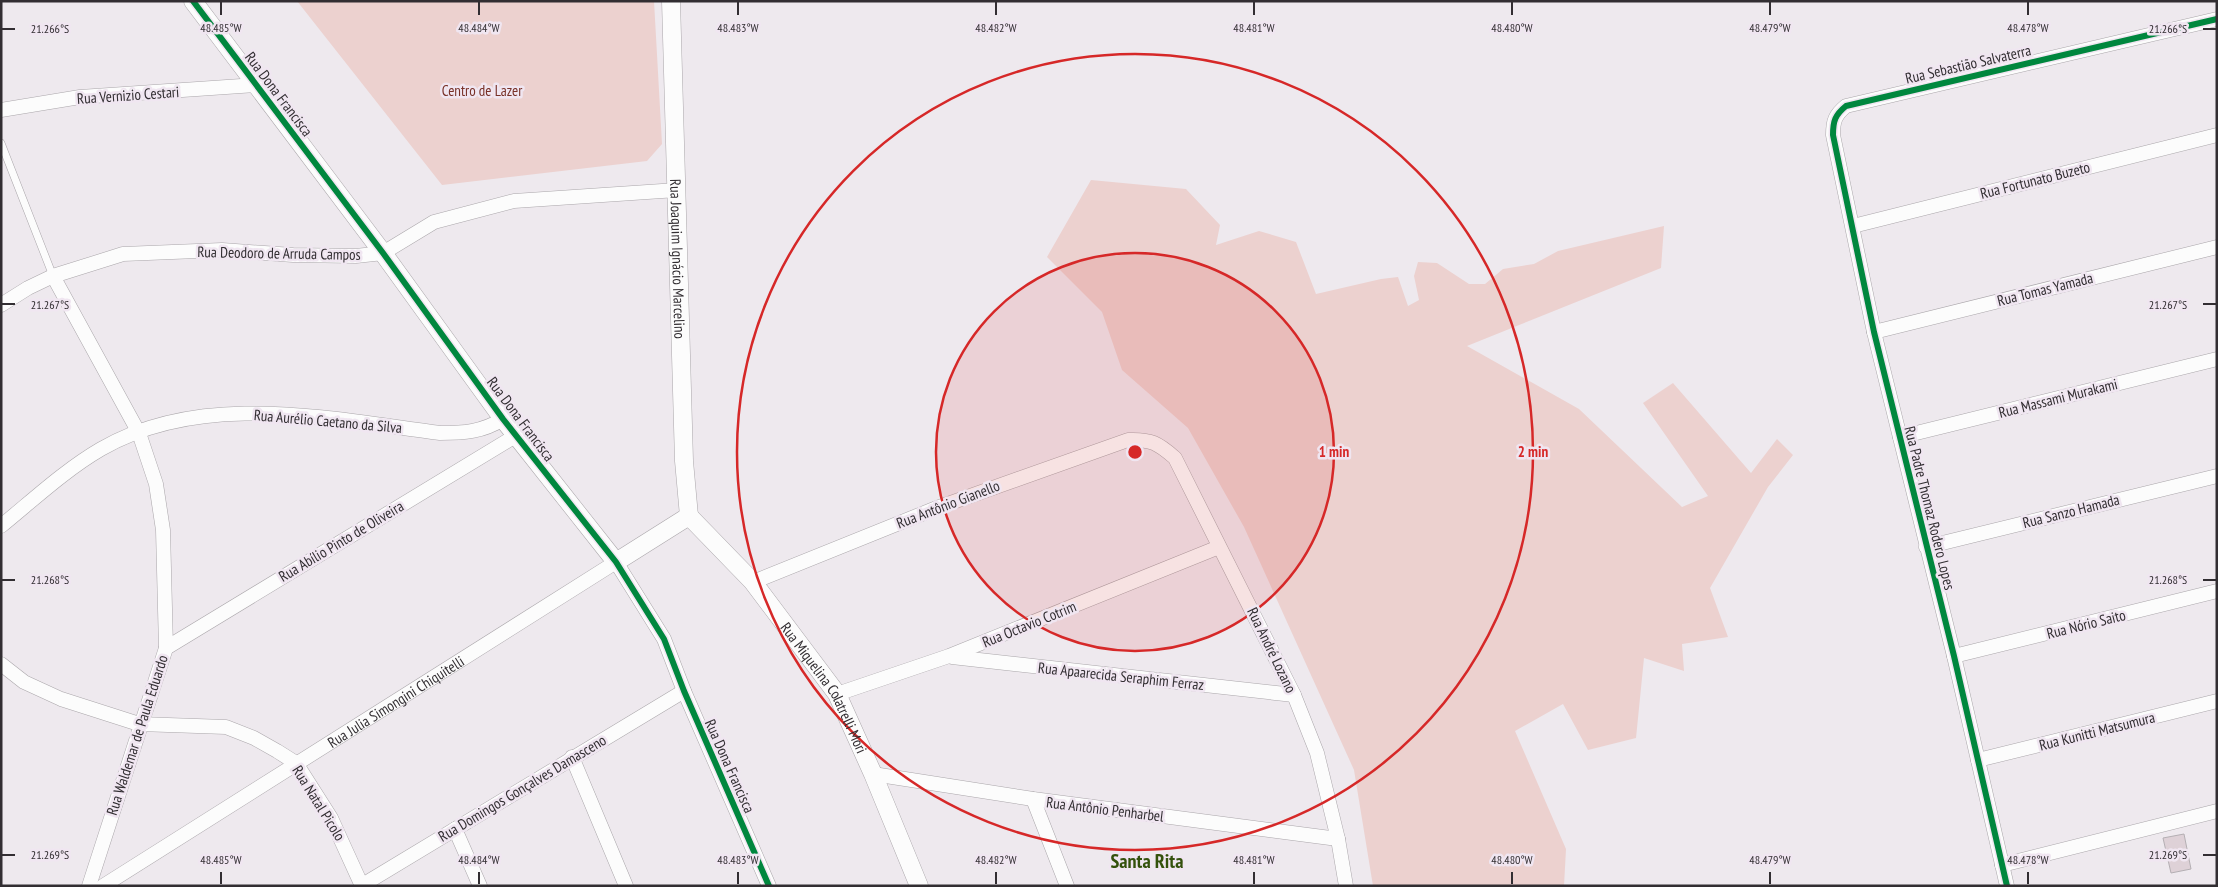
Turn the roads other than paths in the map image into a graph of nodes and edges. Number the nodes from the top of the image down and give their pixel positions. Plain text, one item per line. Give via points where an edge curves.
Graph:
1 (193, 1) edge
2 (671, 1) edge
3 (2217, 19) edge
4 (256, 85) junction
5 (1, 110) edge
6 (1833, 135) joint
7 (2217, 135) edge
8 (1, 143) edge
9 (677, 190) junction
10 (1853, 226) junction
11 (2217, 247) edge
12 (383, 253) junction
13 (53, 276) junction
14 (1, 305) edge
15 (1874, 332) junction
16 (2217, 359) edge
17 (503, 419) junction
18 (139, 432) junction
19 (517, 435) junction
20 (1900, 437) junction
21 (1147, 439) joint
22 (2217, 476) edge
23 (689, 516) junction
24 (1, 526) edge
25 (1219, 547) junction
26 (1926, 547) junction
27 (616, 562) junction
28 (753, 582) junction
29 (2217, 591) edge
30 (166, 648) junction
31 (949, 656) junction
32 (1954, 656) junction
33 (1, 664) edge
34 (684, 691) junction
35 (837, 694) junction
36 (1294, 695) junction
37 (2217, 701) edge
38 (140, 724) junction
39 (572, 757) junction
40 (1978, 760) junction
41 (296, 763) junction
42 (873, 774) junction
43 (1033, 799) junction
44 (2217, 811) edge
45 (455, 829) junction
46 (1338, 839) junction
47 (2002, 866) junction
48 (89, 886) edge
49 (103, 886) edge
50 (362, 886) edge
51 (480, 886) edge
52 (626, 886) edge
53 (770, 886) edge
54 (919, 886) edge
55 (1067, 886) edge
56 (1346, 886) edge
57 (2007, 886) edge

1 - 4 street, Rua Dona Francisca
2 - 9 street, Rua Joaquim Ignácio Marcelino
3 - 6 street, Rua Sebastião Salvaterra via 1846,106 1833,122
4 - 5 street, Rua Vernizio Cestari via 80,97
4 - 12 street, Rua Dona Francisca
6 - 10 street, Rua Padre Thomaz Rodero Lopes
7 - 10 street, Rua Fortunato Buzeto
8 - 13 lane
9 - 12 street, Rua Deodoro de Arruda Campos via 514,201 434,222
9 - 23 street, Rua Joaquim Ignácio Marcelino via 684,461
10 - 15 street, Rua Padre Thomaz Rodero Lopes
11 - 15 street, Rua Tomas Yamada
12 - 13 street, Rua Deodoro de Arruda Campos via 293,256 222,250 124,254
12 - 17 street, Rua Dona Francisca
13 - 14 street, Rua Deodoro de Arruda Campos
13 - 18 street, Rua Waldemar de Paula Eduardo
15 - 20 street, Rua Padre Thomaz Rodero Lopes
16 - 20 street, Rua Massami Murakami
17 - 18 street, Rua Aurélio Caetano da Silva via 487,428 467,433 273,413 225,414 184,418
17 - 19 street, Rua Dona Francisca
18 - 24 street, Rua Aurélio Caetano da Silva via 102,448 71,469
18 - 30 street, Rua Waldemar de Paula Eduardo via 156,484 164,530
19 - 27 street, Rua Dona Francisca
19 - 30 street, Rua Abílio Pinto de Oliveira
20 - 26 street, Rua Padre Thomaz Rodero Lopes
21 - 25 street, Rua André Lozano via 1175,458
21 - 28 street, Rua Antônio Gianello via 1128,440 939,507
22 - 26 street, Rua Sanzo Hamada
23 - 27 street, Rua Julia Simongini Chiquitelli
23 - 28 street, Rua Miquelina Colatrelli Mori
25 - 31 street, Rua Octavio Cotrim
25 - 36 street, Rua André Lozano
26 - 32 street, Rua Padre Thomaz Rodero Lopes
27 - 34 street, Rua Dona Francisca via 664,639
27 - 41 street, Rua Julia Simongini Chiquitelli
28 - 35 street, Rua Miquelina Colatrelli Mori
29 - 32 street, Rua Nório Saito
30 - 38 street, Rua Waldemar de Paula Eduardo
31 - 35 street, Rua Octavio Cotrim
31 - 36 street, Rua Apaarecida Seraphim Ferraz
32 - 40 street, Rua Padre Thomaz Rodero Lopes
33 - 38 street, Rua Natal Picolo via 24,682 61,699
34 - 39 street, Rua Domingos Gonçalves Damasceno
34 - 53 street, Rua Dona Francisca
35 - 42 street, Rua Miquelina Colatrelli Mori
36 - 46 street, Rua André Lozano via 1317,753
37 - 40 street, Rua Kunitti Matsumura
38 - 41 street, Rua Natal Picolo via 226,727 254,738
38 - 48 street, Rua Waldemar de Paula Eduardo
39 - 45 street, Rua Domingos Gonçalves Damasceno
39 - 52 street
40 - 47 street, Rua Padre Thomaz Rodero Lopes
41 - 49 street, Rua Julia Simongini Chiquitelli
41 - 50 street, Rua Natal Picolo via 331,818
42 - 43 street, Rua Antônio Penharbel
42 - 54 street, Rua Miquelina Colatrelli Mori
43 - 46 street, Rua Antônio Penharbel
43 - 55 street
44 - 47 street
45 - 50 street, Rua Domingos Gonçalves Damasceno
45 - 51 street
46 - 56 street, Rua André Lozano
47 - 57 street, Rua Padre Thomaz Rodero Lopes

